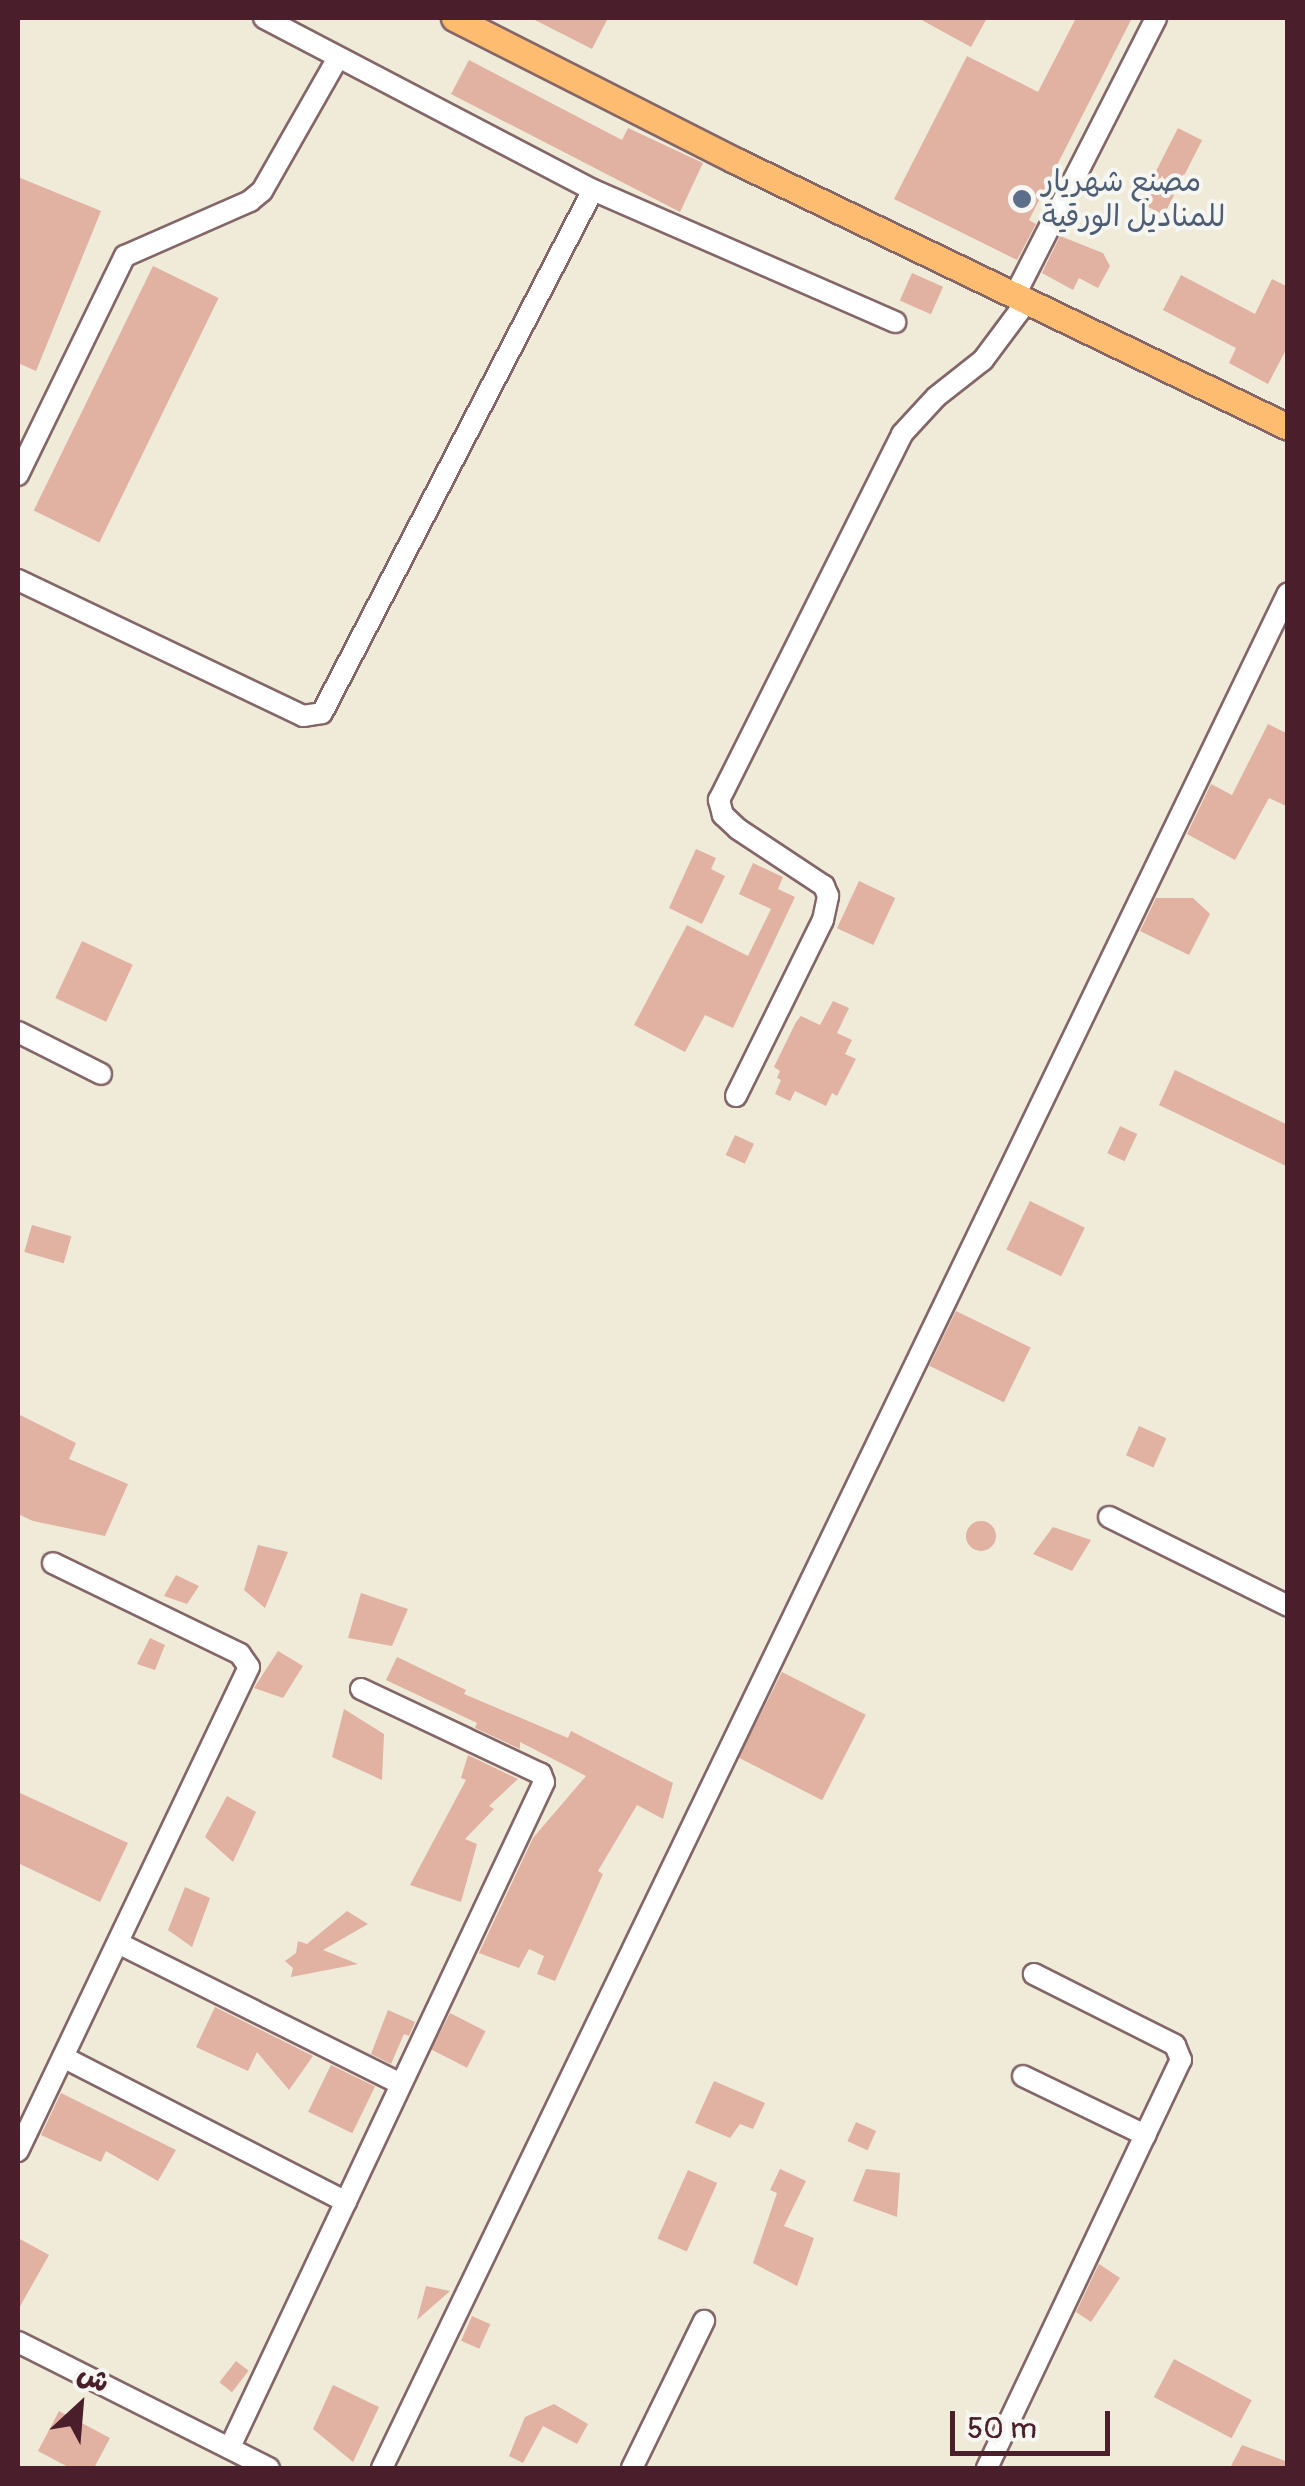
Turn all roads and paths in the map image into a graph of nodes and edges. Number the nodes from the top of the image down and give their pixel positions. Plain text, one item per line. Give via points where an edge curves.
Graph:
1 (264, 18) edge
2 (454, 18) edge
3 (1156, 18) edge
4 (338, 58) junction
5 (593, 190) junction
6 (1021, 298) junction
7 (895, 322) dead end
8 (1288, 427) edge
9 (18, 474) edge
10 (18, 580) edge
11 (1288, 592) edge
12 (18, 1032) edge
13 (100, 1074) dead end
14 (736, 1096) dead end
15 (1110, 1517) dead end
16 (53, 1563) dead end
17 (1288, 1606) edge
18 (361, 1689) dead end
19 (118, 1944) junction
20 (1034, 1974) dead end
21 (63, 2057) junction
22 (1023, 2076) dead end
23 (401, 2084) junction
24 (1145, 2135) junction
25 (18, 2151) edge
26 (346, 2202) junction
27 (704, 2321) dead end
28 (18, 2342) edge
29 (230, 2448) junction
30 (269, 2468) edge
31 (382, 2468) edge
32 (632, 2468) edge
33 (987, 2468) edge

1 - 4 street
2 - 6 main road
3 - 6 street
4 - 5 street
4 - 9 street via 262,192 125,256
5 - 7 street
5 - 10 street via 322,714 303,716
6 - 8 main road
6 - 14 street via 983,360 902,434 719,800 722,815 824,886 828,896
11 - 31 street
12 - 13 street
15 - 17 street
16 - 19 street via 240,1654 249,1668
18 - 23 street via 541,1774 544,1782
19 - 21 street
19 - 23 street
20 - 24 street via 1180,2050
21 - 25 street
21 - 26 street
22 - 24 street
23 - 26 street
24 - 33 street
26 - 29 street
27 - 32 street
28 - 29 street
29 - 30 street

